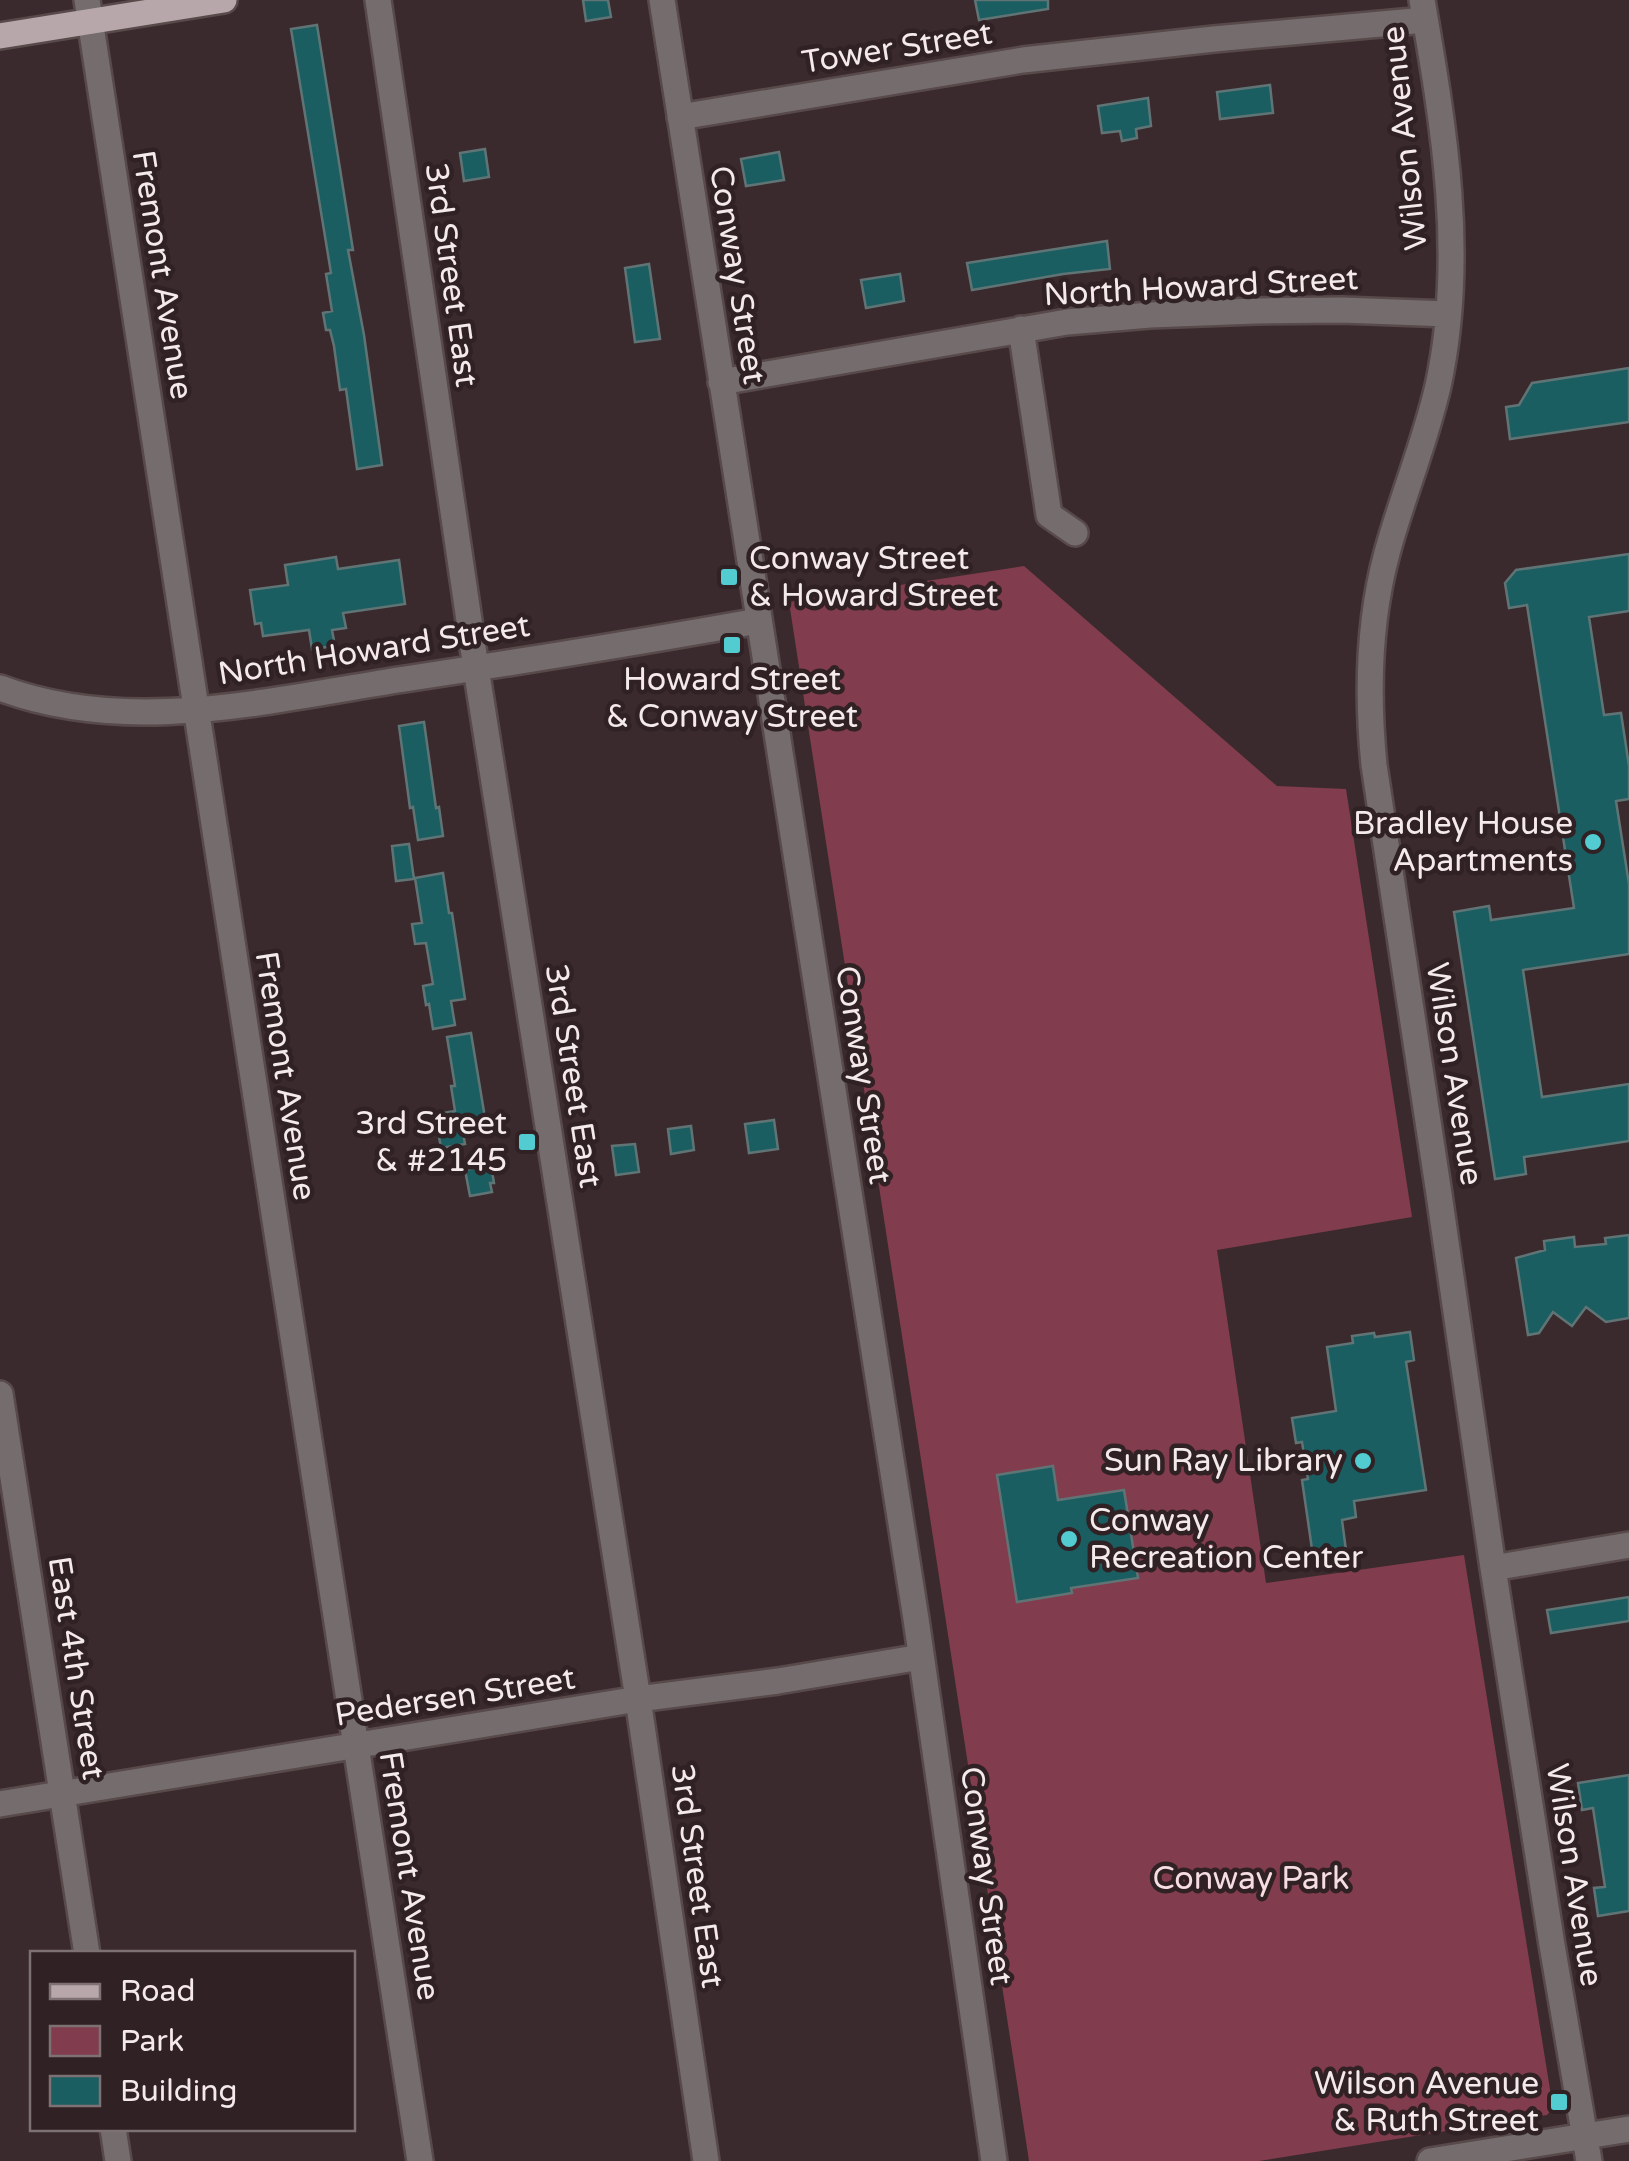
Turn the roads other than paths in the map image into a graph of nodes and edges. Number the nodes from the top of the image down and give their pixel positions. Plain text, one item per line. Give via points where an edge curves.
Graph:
1 (224, 0) edge
2 (378, 0) edge
3 (662, 0) edge
4 (1424, 10) edge
5 (89, 11) edge
6 (0, 36) edge
7 (680, 118) junction
8 (1448, 314) junction
9 (1021, 329) junction
10 (722, 382) junction
11 (1074, 532) dead end
12 (758, 621) junction
13 (476, 668) junction
14 (0, 688) edge
15 (197, 710) junction
16 (0, 1394) edge
17 (1629, 1545) edge
18 (1492, 1568) junction
19 (922, 1657) junction
20 (638, 1699) junction
21 (356, 1747) junction
22 (62, 1793) junction
23 (0, 1804) edge
24 (87, 1951) edge
25 (1629, 2130) edge
26 (113, 2131) edge
27 (1587, 2148) edge
28 (118, 2161) edge
29 (420, 2161) edge
30 (706, 2161) edge
31 (994, 2161) edge
32 (1430, 2161) edge

1 - 5 main road
2 - 13 street, 3rd Street East
3 - 7 street, Conway Street
4 - 7 street, Tower Street via 1023,60
4 - 8 street, Wilson Avenue via 1450,200
5 - 6 main road
5 - 15 street, Fremont Avenue
7 - 10 street, Conway Street
8 - 9 street, North Howard Street via 1256,311
8 - 18 street, Wilson Avenue via 1438,384 1383,568 1370,723
9 - 10 street, North Howard Street
9 - 11 street via 1050,515
10 - 12 street, Conway Street
12 - 13 street, North Howard Street
12 - 19 street, Conway Street
13 - 15 street, North Howard Street
13 - 20 street, 3rd Street East
14 - 15 street, North Howard Street via 102,710
15 - 21 street, Fremont Avenue
16 - 22 street, East 4th Street
17 - 18 street
18 - 27 street, Wilson Avenue
19 - 20 street, Pedersen Street
19 - 31 street, Conway Street
20 - 21 street, Pedersen Street
20 - 30 street, 3rd Street East
21 - 22 street, Pedersen Street
21 - 29 street, Fremont Avenue
22 - 23 street, Pedersen Street
22 - 24 street, East 4th Street
25 - 27 street
26 - 28 street
27 - 32 street

